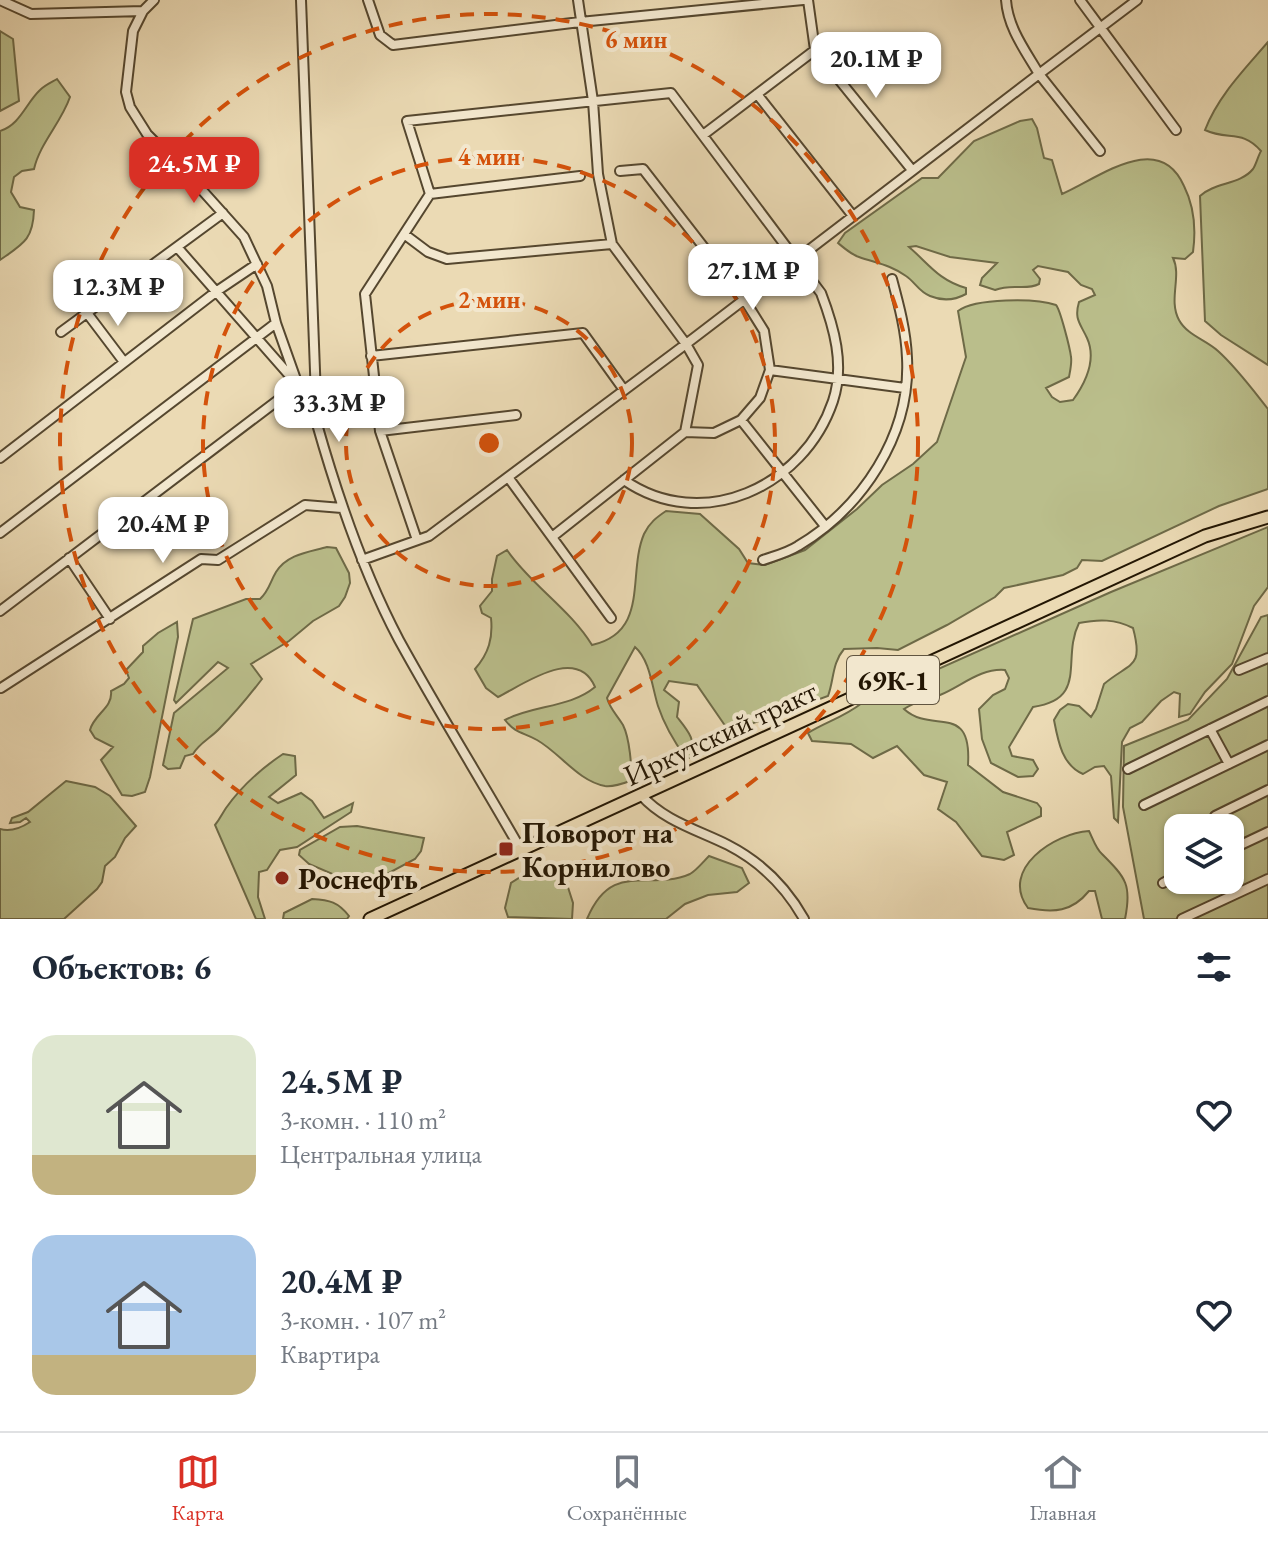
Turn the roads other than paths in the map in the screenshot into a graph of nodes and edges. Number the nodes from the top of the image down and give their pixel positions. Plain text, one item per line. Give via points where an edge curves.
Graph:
1 (0, 0) edge
2 (154, 0) edge
3 (301, 0) edge
4 (368, 0) edge
5 (578, 0) edge
6 (805, 0) edge
7 (1006, 0) edge
8 (1080, 0) edge
9 (1137, 0) edge
10 (143, 11) junction
11 (580, 22) junction
12 (1100, 27) junction
13 (815, 50) junction
14 (1039, 74) junction
15 (757, 94) junction
16 (593, 101) junction
17 (1176, 130) dead end
18 (703, 135) junction
19 (1100, 151) dead end
20 (912, 170) junction
21 (620, 171) dead end
22 (580, 176) dead end
23 (430, 194) junction
24 (223, 213) junction
25 (853, 216) junction
26 (404, 234) junction
27 (612, 244) junction
28 (177, 247) junction
29 (797, 259) junction
30 (257, 264) junction
31 (892, 279) dead end
32 (217, 291) junction
33 (744, 299) junction
34 (87, 313) junction
35 (276, 323) junction
36 (61, 332) dead end
37 (256, 338) junction
38 (686, 344) junction
39 (371, 356) junction
40 (124, 362) junction
41 (770, 370) junction
42 (836, 379) junction
43 (298, 385) junction
44 (905, 388) junction
45 (624, 390) junction
46 (516, 415) dead end
47 (741, 420) junction
48 (317, 424) junction
49 (380, 431) junction
50 (685, 432) junction
51 (0, 458) edge
52 (782, 471) junction
53 (508, 477) junction
54 (624, 480) junction
55 (342, 508) junction
56 (1268, 517) edge
57 (825, 526) junction
58 (0, 533) edge
59 (552, 537) junction
60 (417, 540) junction
61 (69, 558) junction
62 (362, 560) junction
63 (763, 560) dead end
64 (0, 611) edge
65 (611, 618) dead end
66 (110, 619) junction
67 (1268, 658) edge
68 (1239, 670) dead end
69 (1, 688) edge
70 (1268, 701) edge
71 (1210, 729) junction
72 (1268, 745) edge
73 (1229, 764) junction
74 (1128, 769) dead end
75 (1268, 790) edge
76 (641, 795) junction
77 (1144, 805) dead end
78 (1219, 814) edge
79 (1268, 832) edge
80 (1244, 843) edge
81 (521, 850) junction
82 (1268, 879) edge
83 (370, 919) edge
84 (804, 919) edge
85 (1182, 919) edge

1 - 10 street via 31,14
2 - 10 street
3 - 48 street
4 - 11 street via 380,35 393,45
5 - 11 street
6 - 11 street
6 - 13 street
7 - 14 street via 1012,27
8 - 12 street
9 - 12 street
10 - 24 street via 133,31 126,92 130,107 147,134
11 - 16 street
12 - 14 street
12 - 17 street
13 - 15 street
13 - 20 street
14 - 19 street
14 - 20 street
15 - 18 street
15 - 25 street
16 - 18 street via 671,93
16 - 23 street via 407,121
16 - 27 street via 598,174
18 - 29 street
20 - 25 street
21 - 33 street via 643,169
22 - 23 street
23 - 26 street
24 - 28 street
24 - 30 street via 244,237
25 - 29 street
26 - 27 street via 447,259
26 - 39 street via 365,294
27 - 38 street
28 - 32 street
28 - 34 street
29 - 33 street
29 - 42 street via 821,293 834,328
30 - 32 street
30 - 35 street
31 - 44 street via 905,336
32 - 37 street
32 - 40 street
33 - 38 street
33 - 41 street via 764,331
34 - 36 street
34 - 40 street
35 - 37 street
35 - 43 street
37 - 43 street
37 - 58 street
38 - 45 street
38 - 50 street via 698,365
39 - 45 street via 583,333
39 - 49 street
40 - 51 street
41 - 42 street
41 - 47 street via 760,398
42 - 44 street
42 - 52 street via 834,399 819,431
43 - 48 street
43 - 61 street
44 - 57 street via 900,418 874,475
45 - 53 street
46 - 49 street
47 - 50 street via 714,433
47 - 52 street
48 - 55 street
49 - 60 street
50 - 54 street
52 - 54 street via 762,487 727,501 695,505 663,500
52 - 57 street
53 - 59 street
53 - 60 street
54 - 59 street
55 - 62 street
55 - 66 street via 305,505 218,560 201,559
56 - 76 main road, Иркутский тракт / 69К-1 via 1205,536
57 - 63 street via 797,547
59 - 65 street
60 - 62 street
61 - 64 street
61 - 66 street
62 - 81 street via 398,638
66 - 69 street
67 - 68 street
70 - 71 street
71 - 73 street
71 - 74 street
72 - 73 street
73 - 77 street
75 - 78 street
76 - 81 main road, Иркутский тракт / 69К-1
76 - 84 street via 656,812 751,858 788,892
79 - 80 street
81 - 83 main road, Иркутский тракт / 69К-1
82 - 85 street

